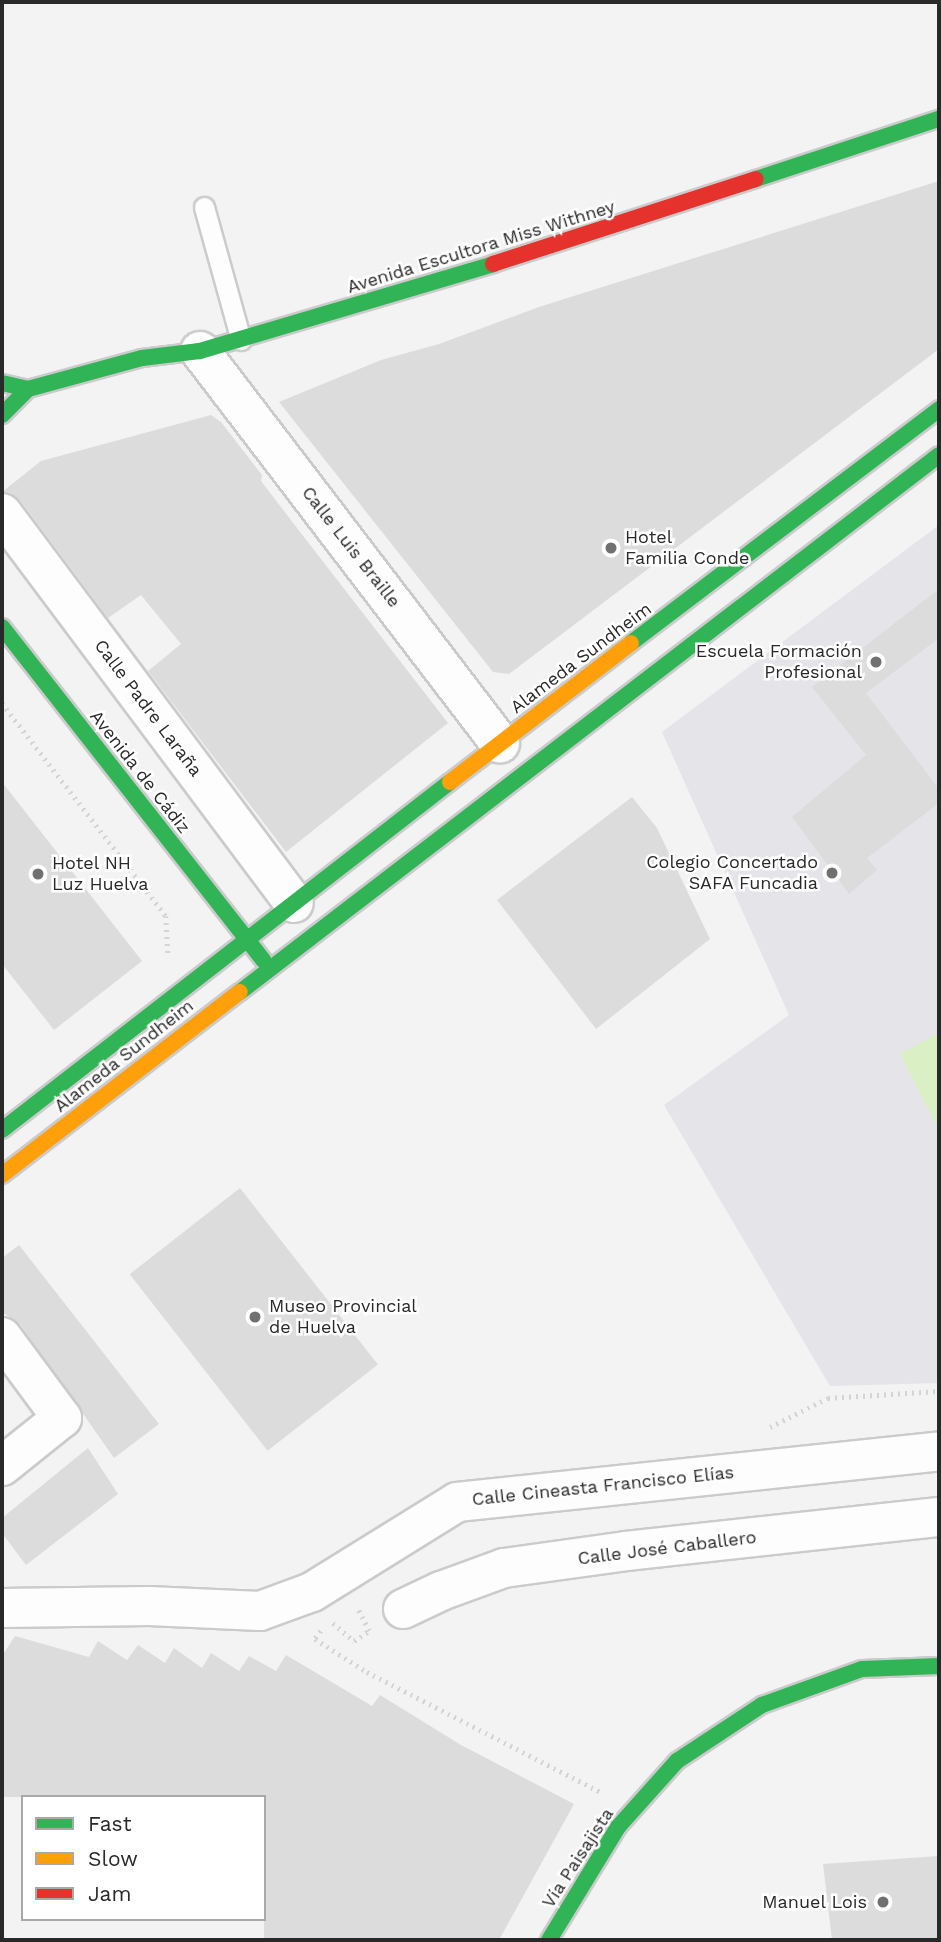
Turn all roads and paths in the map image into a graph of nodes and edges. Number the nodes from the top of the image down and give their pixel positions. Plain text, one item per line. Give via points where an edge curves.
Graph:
1 (939, 119) edge
2 (204, 207) dead end
3 (241, 340) junction
4 (200, 351) junction
5 (2, 383) edge
6 (28, 389) junction
7 (939, 409) edge
8 (2, 415) edge
9 (939, 455) edge
10 (2, 513) edge
11 (2, 627) edge
12 (2, 703) edge
13 (500, 743) junction
14 (294, 903) junction
15 (248, 940) junction
16 (270, 968) junction
17 (191, 984) junction
18 (6, 1121) edge
19 (2, 1175) edge
20 (2, 1337) edge
21 (939, 1391) edge
22 (770, 1427) dead end
23 (939, 1451) edge
24 (2, 1466) edge
25 (939, 1517) edge
26 (351, 1596) dead end
27 (2, 1608) edge
28 (403, 1609) dead end
29 (939, 1666) edge
30 (607, 1796) dead end
31 (549, 1940) edge

1 - 3 main road, Avenida Escultora Miss Withney via 441,281
2 - 3 lane
3 - 4 main road, Avenida Escultora Miss Withney
4 - 6 main road, Avenida Escultora Miss Withney via 142,358
4 - 13 street, Calle Luis Braille
5 - 6 main road, Avenida Escultora Miss Withney
6 - 8 main road, Avenida Escultora Miss Withney
7 - 13 main road, Alameda Sundheim
9 - 16 main road, Alameda Sundheim
10 - 14 street, Calle Padre Laraña
11 - 15 main road, Avenida de Cádiz
12 - 17 path via 166,916 168,954
13 - 14 main road, Alameda Sundheim
14 - 15 main road, Alameda Sundheim
15 - 16 main road
15 - 17 main road, Alameda Sundheim
16 - 19 main road, Alameda Sundheim
17 - 18 main road, Alameda Sundheim
20 - 24 street via 62,1418
21 - 22 path via 828,1398
23 - 27 street, Calle Cineasta Francisco Elías via 457,1502 312,1592 261,1611 149,1606
25 - 28 street, Calle José Caballero via 504,1568
26 - 30 path via 369,1631 354,1641 329,1620 315,1639 367,1672
29 - 31 main road, Vía Paisajista via 862,1669 762,1705 677,1761 618,1827

